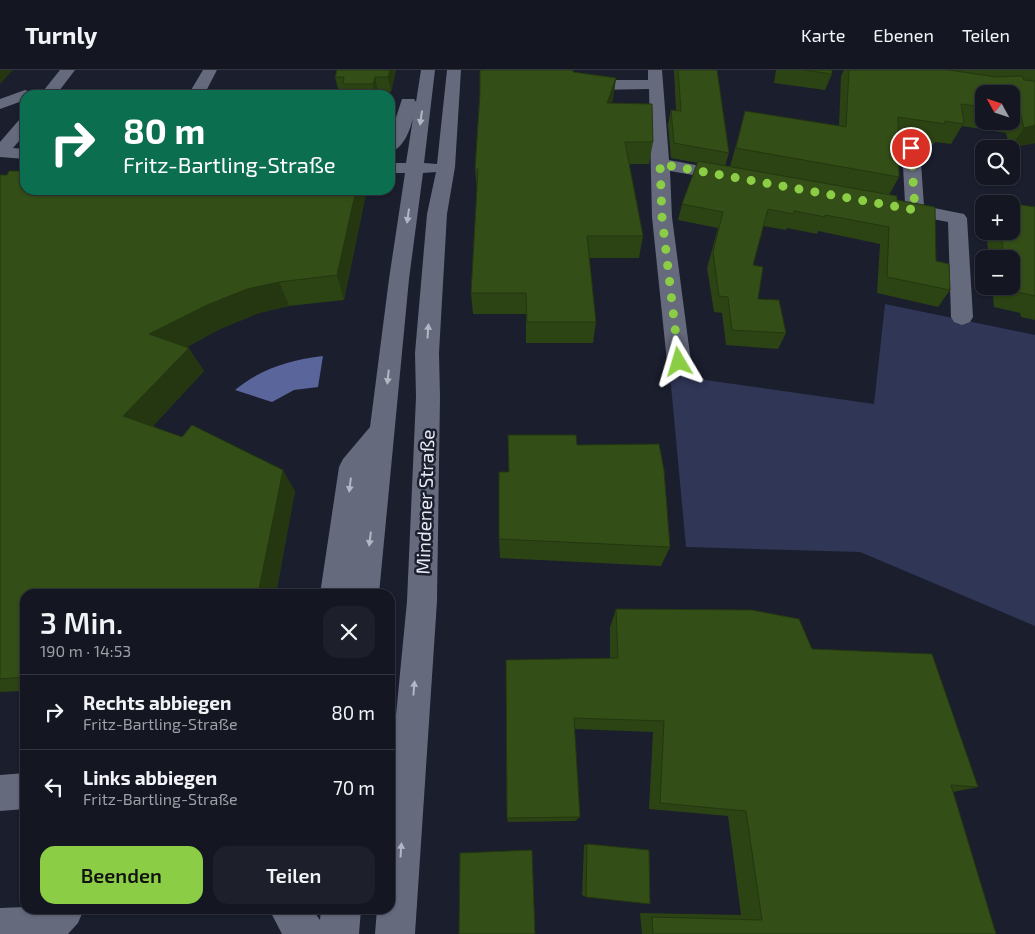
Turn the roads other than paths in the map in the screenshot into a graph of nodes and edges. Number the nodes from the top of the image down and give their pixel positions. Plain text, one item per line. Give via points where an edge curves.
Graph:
1 (68, 70) edge
2 (210, 70) edge
3 (416, 70) edge
4 (428, 70) edge
5 (454, 70) edge
6 (655, 77) edge
7 (595, 85) edge
8 (52, 90) edge
9 (199, 90) edge
10 (20, 97) edge
11 (0, 104) edge
12 (20, 128) edge
13 (395, 142) edge
14 (911, 148) dead end
15 (20, 154) edge
16 (20, 164) edge
17 (660, 164) junction
18 (395, 168) edge
19 (415, 168) junction
20 (446, 168) junction
21 (8, 170) edge
22 (749, 180) edge
23 (876, 203) edge
24 (915, 210) junction
25 (962, 316) dead end
26 (679, 362) dead end
27 (382, 430) junction
28 (337, 589) edge
29 (365, 589) edge
30 (20, 791) edge
31 (0, 792) edge
32 (61, 914) edge
33 (292, 914) edge
34 (341, 914) edge
35 (0, 928) edge
36 (306, 934) edge
37 (339, 934) edge
38 (395, 934) edge

1 - 8 street
2 - 9 street
3 - 13 street via 404,127
4 -> 19 street
5 - 20 street, Mindener Straße
6 - 7 street
6 - 17 street
10 - 11 street
12 - 15 street via 4,148 5,153
14 - 24 street
16 - 21 street
17 - 22 street
17 - 26 street via 662,217
18 - 19 street
19 - 20 street
19 -> 27 street
38 -> 20 street, Mindener Straße via 422,601 427,353 437,214
23 - 24 street
24 - 25 street via 957,218
27 -> 28 street via 352,467
27 -> 29 street
30 - 31 street
32 - 35 street via 43,926
33 - 36 street
34 - 37 street

